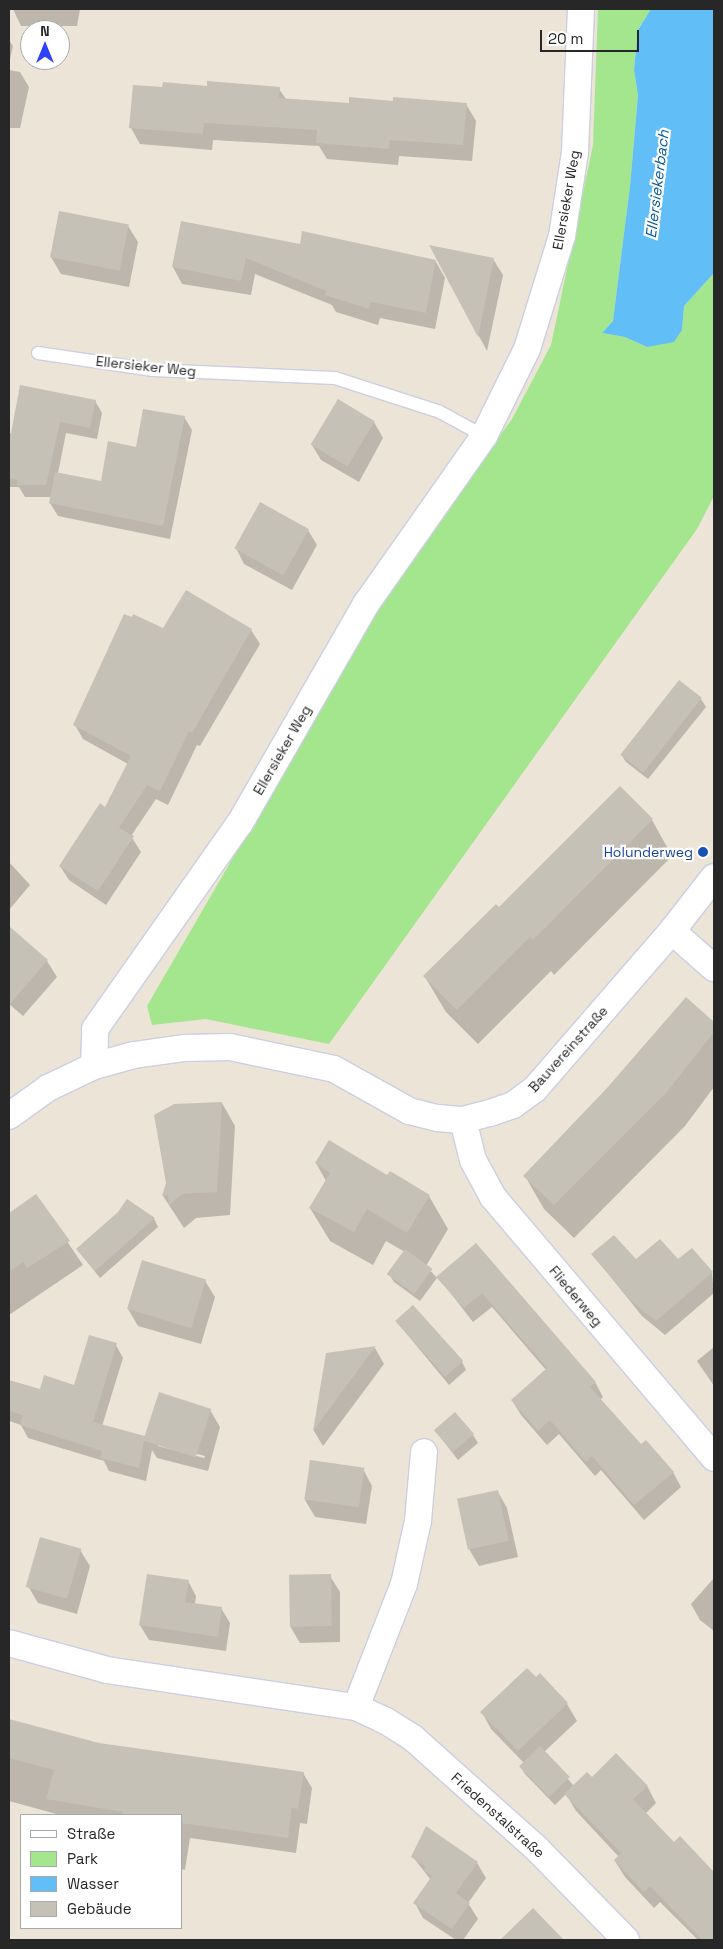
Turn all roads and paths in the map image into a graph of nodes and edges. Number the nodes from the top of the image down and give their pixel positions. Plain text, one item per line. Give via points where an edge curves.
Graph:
1 (581, 9) edge
2 (38, 353) dead end
3 (484, 436) junction
4 (714, 877) edge
5 (672, 931) junction
6 (714, 968) edge
7 (94, 1066) junction
8 (9, 1116) edge
9 (463, 1120) junction
10 (424, 1452) dead end
11 (714, 1458) edge
12 (9, 1643) edge
13 (356, 1707) junction
14 (626, 1940) edge

1 - 3 street, Ellersieker Weg via 575,152 562,236 527,350
2 - 3 lane, Ellersieker Weg via 153,370 335,378 440,412
3 - 7 street, Ellersieker Weg via 366,604 240,823 95,1029
4 - 5 street, Bauvereinstraße
5 - 6 street
5 - 9 street, Bauvereinstraße via 535,1089 513,1105
7 - 8 street, Bauvereinstraße via 48,1088
7 - 9 street, Bauvereinstraße via 134,1055 184,1048 230,1047 334,1069 410,1111
9 - 11 street, Fliederweg via 473,1160 492,1198
10 - 13 street via 418,1521 404,1584
12 - 13 street, Friedenstalstraße via 107,1670
13 - 14 street, Friedenstalstraße via 413,1738 535,1847

